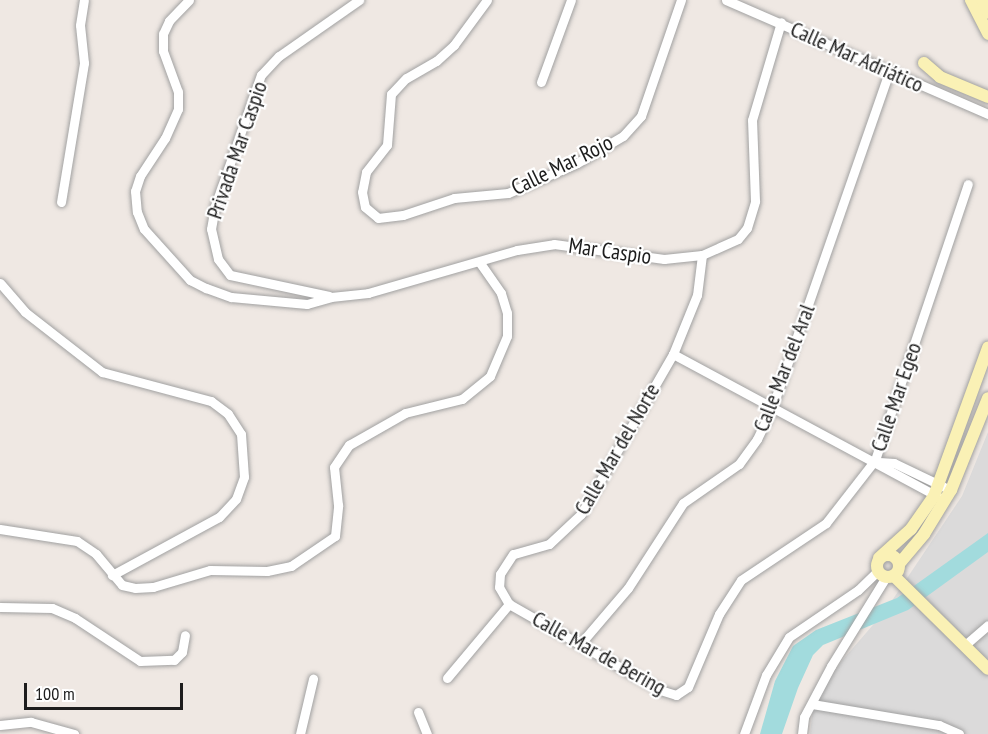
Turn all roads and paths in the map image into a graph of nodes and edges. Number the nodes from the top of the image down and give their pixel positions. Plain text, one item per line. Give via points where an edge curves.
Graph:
1 (84, 0) edge
2 (189, 0) edge
3 (359, 0) edge
4 (487, 0) edge
5 (571, 0) edge
6 (681, 0) edge
7 (726, 0) edge
8 (971, 0) edge
9 (982, 0) edge
10 (988, 13) edge
11 (781, 22) junction
12 (988, 34) edge
13 (924, 63) dead end
14 (889, 72) junction
15 (541, 82) dead end
16 (988, 98) edge
17 (988, 114) edge
18 (968, 184) dead end
19 (61, 202) dead end
20 (702, 255) junction
21 (480, 263) junction
22 (0, 283) edge
23 (331, 297) junction
24 (988, 348) edge
25 (673, 354) junction
26 (988, 398) edge
27 (772, 408) junction
28 (877, 461) junction
29 (943, 493) junction
30 (0, 522) edge
31 (0, 529) edge
32 (10, 531) junction
33 (879, 558) junction
34 (899, 564) junction
35 (112, 575) junction
36 (886, 575) junction
37 (508, 604) junction
38 (0, 607) edge
39 (988, 625) edge
40 (184, 635) dead end
41 (581, 643) junction
42 (965, 645) junction
43 (988, 669) edge
44 (447, 678) dead end
45 (313, 679) dead end
46 (688, 687) joint
47 (812, 704) junction
48 (418, 712) dead end
49 (0, 725) edge
50 (74, 734) edge
51 (300, 734) edge
52 (427, 734) edge
53 (744, 734) edge
54 (802, 734) edge
55 (959, 734) edge

1 - 19 street via 80,25 84,63
2 - 23 street via 169,21 163,34 163,51 178,92 178,109 135,191 144,229 190,280 206,288 231,297 307,304
3 - 23 street, Privada Mar Caspio via 279,56 261,75 215,206 211,229 218,260 230,275
4 - 6 street, Calle Mar Rojo via 454,45 406,78 391,94 387,145 366,172 362,192 365,207 378,218 403,215 454,198 508,193 577,163 622,136 641,116
5 - 15 street
7 - 11 street, Calle Mar Adriático
8 - 12 street
9 - 10 street
11 - 14 street, Calle Mar Adriático
11 - 20 street, Mar Caspio via 752,120 752,215 738,239
13 - 16 street via 940,77
14 - 17 street, Calle Mar Adriático
14 - 27 street, Calle Mar del Aral
18 - 28 street, Calle Mar Egeo
20 - 21 street, Mar Caspio via 632,256 581,245 554,244 517,250
20 - 25 street, Calle Mar del Norte via 697,295
21 - 23 street, Mar Caspio via 369,293
21 - 35 street via 501,293 507,313 507,336 490,376 462,399 405,413 349,445 334,467 338,525 322,548 291,566 267,572 210,570 153,587 122,585
22 - 35 street via 26,312 102,372 212,401 228,414 241,434 244,477 236,499 219,518
24 - 29 street
25 - 27 street
25 - 37 street, Calle Mar del Norte via 581,514 549,544 513,554 504,563 500,587
26 - 29 street
27 - 28 street
27 - 41 street, Calle Mar del Aral via 746,455 682,503 628,588
28 - 29 street via 894,463
28 - 46 street, Calle Mar Egeo via 826,523 732,589
29 - 33 street
29 - 34 street
30 - 32 street
31 - 32 street
32 - 35 street via 77,541 96,554
33 - 34 street via 892,555
33 - 36 street
34 - 36 street
36 - 42 street
36 - 47 street
36 - 53 street via 789,637 766,675
37 - 41 street, Calle Mar de Bering
37 - 44 street
38 - 40 street via 52,608 83,623 140,661 174,660 182,652
39 - 42 street
41 - 46 street, Calle Mar de Bering via 660,690 676,694
42 - 43 street
45 - 51 street
47 - 54 street
47 - 55 street via 939,725
48 - 52 street
49 - 50 street via 31,722

